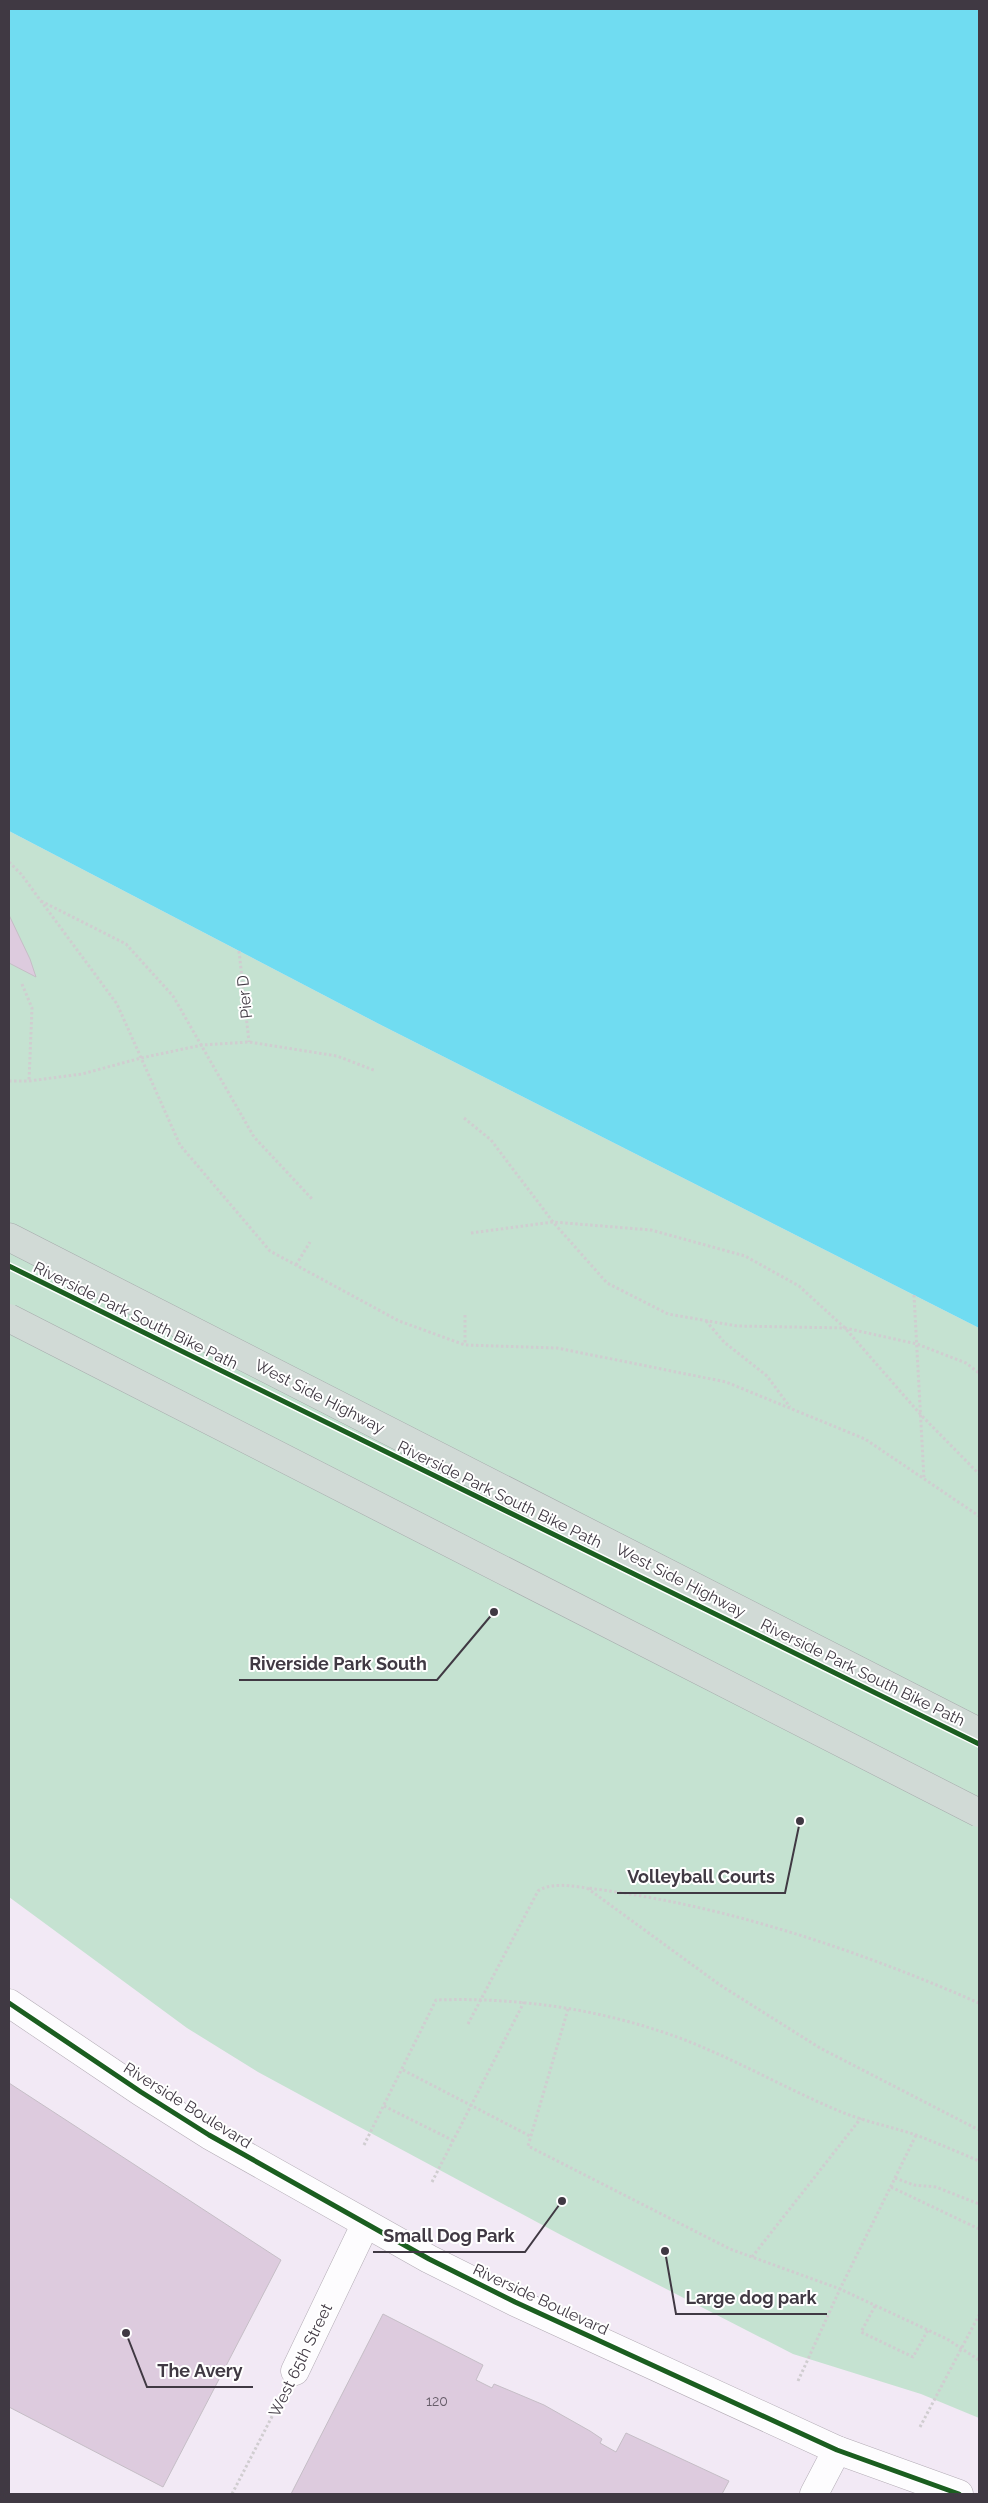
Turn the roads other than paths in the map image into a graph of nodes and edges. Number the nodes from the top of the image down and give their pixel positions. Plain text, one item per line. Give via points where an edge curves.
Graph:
1 (9, 1237) edge
2 (9, 1318) edge
3 (979, 1732) edge
4 (979, 1813) edge
5 (9, 2003) edge
6 (366, 2225) junction
7 (295, 2371) road end
8 (837, 2450) junction
9 (814, 2494) edge
10 (959, 2494) edge

1 - 3 highway, West Side Highway
2 - 4 highway, bridge
5 - 6 street, Riverside Boulevard via 148,2097
6 - 7 street, West 65th Street
6 - 8 street, Riverside Boulevard via 515,2302
8 - 9 street
8 - 10 street, Riverside Boulevard

